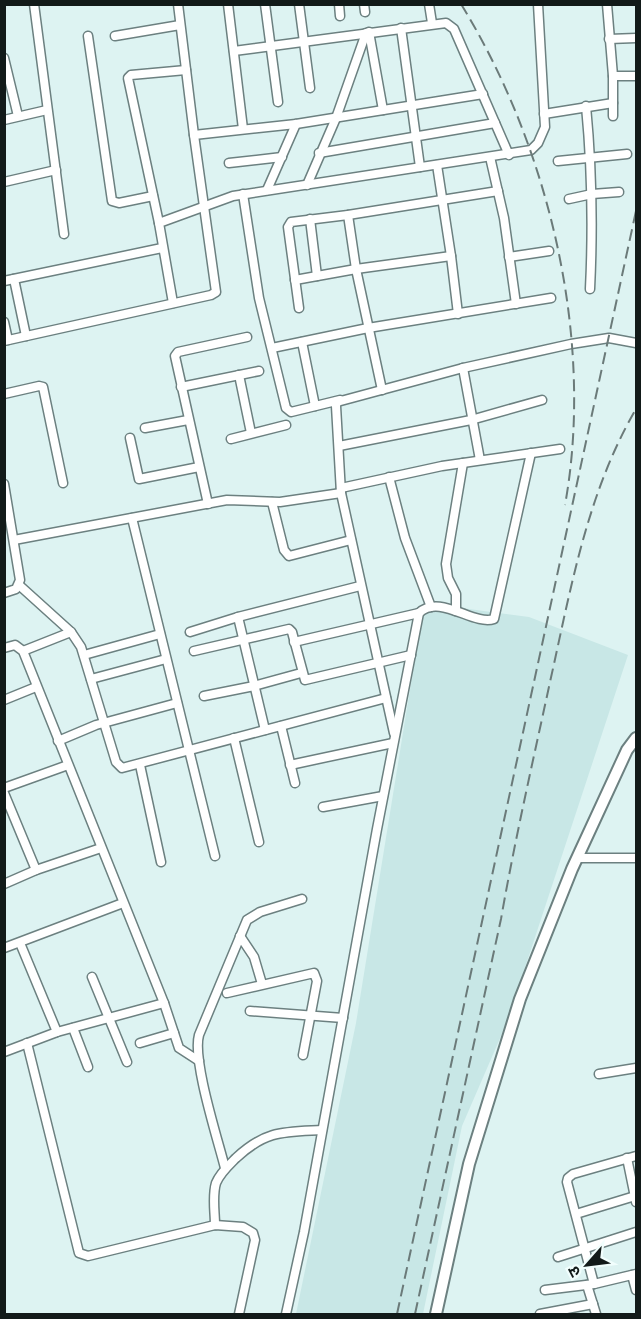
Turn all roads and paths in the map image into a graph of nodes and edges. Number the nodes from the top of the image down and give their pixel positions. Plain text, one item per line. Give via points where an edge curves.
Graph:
1 (34, 4) edge
2 (178, 4) edge
3 (228, 4) edge
4 (265, 4) edge
5 (299, 4) edge
6 (339, 4) edge
7 (429, 4) edge
8 (538, 4) edge
9 (607, 4) edge
10 (340, 16) dead end
11 (432, 23) junction
12 (180, 25) junction
13 (401, 28) junction
14 (368, 32) junction
15 (88, 36) dead end
16 (115, 36) dead end
17 (636, 38) edge
18 (609, 39) junction
19 (304, 41) junction
20 (271, 46) junction
21 (234, 51) junction
22 (4, 58) edge
23 (186, 70) junction
24 (613, 76) junction
25 (636, 76) edge
26 (310, 88) dead end
27 (483, 94) junction
28 (278, 102) dead end
29 (613, 103) junction
30 (412, 105) junction
31 (586, 106) junction
32 (47, 110) junction
33 (383, 111) junction
34 (544, 114) junction
35 (613, 116) dead end
36 (18, 117) junction
37 (336, 118) junction
38 (4, 120) edge
39 (495, 123) junction
40 (296, 124) junction
41 (243, 129) junction
42 (194, 135) junction
43 (416, 136) junction
44 (320, 153) junction
45 (627, 154) dead end
46 (509, 155) junction
47 (282, 157) junction
48 (490, 157) junction
49 (591, 157) junction
50 (558, 161) dead end
51 (229, 163) dead end
52 (437, 165) junction
53 (420, 167) junction
54 (57, 170) junction
55 (4, 182) edge
56 (307, 185) junction
57 (267, 190) junction
58 (498, 191) junction
59 (619, 192) dead end
60 (243, 194) junction
61 (592, 194) junction
62 (153, 196) junction
63 (442, 199) junction
64 (569, 199) dead end
65 (205, 207) junction
66 (348, 215) junction
67 (310, 219) junction
68 (159, 223) junction
69 (64, 234) dead end
70 (162, 248) junction
71 (549, 251) dead end
72 (451, 256) junction
73 (509, 257) junction
74 (356, 269) junction
75 (317, 276) junction
76 (14, 279) junction
77 (295, 280) junction
78 (4, 281) edge
79 (590, 289) dead end
80 (551, 298) dead end
81 (173, 303) junction
82 (516, 304) junction
83 (299, 308) dead end
84 (458, 314) junction
85 (4, 322) edge
86 (368, 328) junction
87 (26, 336) junction
88 (247, 337) dead end
89 (6, 340) edge
90 (302, 342) junction
91 (636, 343) edge
92 (272, 348) junction
93 (463, 368) junction
94 (259, 371) dead end
95 (239, 375) junction
96 (181, 387) junction
97 (382, 390) junction
98 (4, 394) edge
99 (340, 400) junction
100 (542, 400) dead end
101 (315, 406) junction
102 (189, 420) junction
103 (471, 420) junction
104 (286, 424) dead end
105 (145, 428) dead end
106 (251, 433) junction
107 (130, 438) dead end
108 (231, 439) dead end
109 (339, 446) junction
110 (561, 449) dead end
111 (531, 453) junction
112 (480, 460) junction
113 (463, 463) junction
114 (199, 467) junction
115 (389, 477) junction
116 (63, 483) dead end
117 (4, 484) edge
118 (341, 491) junction
119 (272, 502) junction
120 (208, 504) junction
121 (132, 518) junction
122 (14, 540) junction
123 (351, 540) junction
124 (20, 585) junction
125 (360, 586) junction
126 (4, 593) edge
127 (431, 607) junction
128 (456, 611) junction
129 (419, 613) junction
130 (238, 617) junction
131 (369, 624) junction
132 (70, 632) junction
133 (190, 632) dead end
134 (160, 634) junction
135 (244, 640) junction
136 (294, 642) junction
137 (4, 648) edge
138 (23, 651) junction
139 (194, 651) dead end
140 (84, 655) junction
141 (411, 655) junction
142 (166, 659) junction
143 (378, 662) junction
144 (302, 673) junction
145 (92, 679) junction
146 (254, 686) junction
147 (36, 687) junction
148 (204, 696) dead end
149 (386, 698) junction
150 (4, 700) edge
151 (177, 703) junction
152 (104, 723) junction
153 (281, 726) junction
154 (265, 730) junction
155 (234, 738) junction
156 (636, 738) edge
157 (394, 740) junction
158 (58, 741) junction
159 (189, 751) junction
160 (68, 765) junction
161 (140, 765) junction
162 (290, 765) junction
163 (295, 783) dead end
164 (4, 791) edge
165 (383, 796) junction
166 (323, 807) dead end
167 (259, 842) dead end
168 (101, 848) junction
169 (215, 856) dead end
170 (577, 858) junction
171 (636, 858) edge
172 (161, 862) dead end
173 (36, 870) junction
174 (4, 884) edge
175 (302, 899) dead end
176 (123, 903) junction
177 (240, 936) junction
178 (20, 943) junction
179 (4, 948) edge
180 (92, 977) dead end
181 (262, 984) junction
182 (227, 993) dead end
183 (164, 1003) junction
184 (250, 1011) dead end
185 (311, 1016) junction
186 (109, 1018) junction
187 (343, 1018) junction
188 (73, 1028) junction
189 (57, 1032) junction
190 (174, 1033) junction
191 (27, 1043) junction
192 (140, 1043) dead end
193 (4, 1052) edge
194 (303, 1055) dead end
195 (199, 1061) junction
196 (127, 1062) dead end
197 (88, 1067) dead end
198 (636, 1068) edge
199 (599, 1074) dead end
200 (322, 1130) junction
201 (632, 1157) edge
202 (225, 1168) junction
203 (636, 1199) edge
204 (576, 1214) junction
205 (215, 1225) junction
206 (636, 1232) edge
207 (586, 1249) junction
208 (558, 1257) dead end
209 (634, 1275) edge
210 (591, 1285) junction
211 (544, 1290) dead end
212 (636, 1290) edge
213 (593, 1304) junction
214 (558, 1313) edge
215 (239, 1314) edge
216 (286, 1314) edge
217 (436, 1314) edge
218 (540, 1314) edge
219 (596, 1314) edge

1 - 32 street
2 - 12 street
3 - 21 street
4 - 20 street
5 - 19 street
6 - 10 street
7 - 11 street
8 - 34 street
9 - 18 street
11 - 13 street
11 - 27 street via 446,23 454,29
12 - 16 street
12 - 23 street
13 - 14 street
13 - 30 street
14 - 19 street
14 - 33 street
14 - 37 street
15 - 62 street via 112,201
17 - 18 street
18 - 24 street
19 - 20 street
19 - 26 street
20 - 21 street
20 - 28 street
21 - 41 street
22 - 36 street
23 - 42 street
23 - 62 street via 128,78
24 - 25 street
24 - 29 street
27 - 30 street
27 - 39 street
29 - 31 street
29 - 35 street
30 - 33 street
30 - 43 street
31 - 34 street
31 - 49 street
32 - 36 street
32 - 54 street
33 - 37 street
34 - 46 street via 545,127 538,143 531,150
36 - 38 street
37 - 40 street
37 - 44 street
39 - 43 street
39 - 46 street
40 - 41 street
40 - 47 street
41 - 42 street
42 - 65 street
43 - 44 street
43 - 53 street
44 - 56 street
45 - 49 street
46 - 48 street
47 - 51 street
47 - 57 street
48 - 52 street
48 - 58 street
49 - 50 street
49 - 61 street
52 - 53 street
52 - 63 street
53 - 56 street
54 - 55 street
54 - 69 street
56 - 57 street
57 - 60 street
58 - 63 street
58 - 73 street
59 - 61 street
60 - 65 street
60 - 92 street via 259,298
61 - 64 street
61 - 79 street
62 - 68 street
63 - 66 street
63 - 72 street
65 - 68 street
65 - 81 street via 216,292
66 - 67 street
66 - 74 street
67 - 75 street
67 - 77 street via 291,222 288,227
68 - 70 street
70 - 76 street
70 - 81 street
71 - 73 street
72 - 74 street
72 - 84 street
73 - 82 street
74 - 75 street
74 - 86 street
75 - 77 street
76 - 78 street
76 - 87 street
77 - 83 street
80 - 82 street
81 - 87 street
82 - 84 street
84 - 86 street
85 - 89 street
86 - 90 street
86 - 97 street
87 - 89 street
88 - 96 street via 178,352 175,356
90 - 92 street
90 - 101 street
91 - 93 street via 598,339
92 - 101 street via 288,411
93 - 97 street
93 - 103 street
94 - 95 street
95 - 96 street
95 - 106 street
96 - 102 street
97 - 99 street
98 - 116 street via 43,387
99 - 101 street
99 - 109 street via 336,406
100 - 103 street
102 - 105 street
102 - 114 street
103 - 109 street
103 - 112 street
104 - 106 street
106 - 108 street
107 - 114 street via 139,479
109 - 118 street
110 - 111 street
111 - 112 street
111 - 128 street via 496,616 488,621
112 - 113 street
113 - 115 street
113 - 128 street via 446,564 457,597
114 - 120 street
115 - 118 street
115 - 127 street via 405,538
117 - 122 street
118 - 119 street
118 - 123 street
119 - 120 street via 235,499
119 - 123 street via 284,550 290,556
120 - 121 street
121 - 122 street
121 - 134 street
122 - 124 street
123 - 125 street
124 - 126 street
124 - 132 street
125 - 130 street
125 - 131 street
127 - 128 street
127 - 129 street
129 - 131 street
129 - 141 street
130 - 133 street
130 - 135 street
131 - 136 street
131 - 143 street
132 - 138 street
132 - 140 street
134 - 140 street
134 - 142 street
135 - 136 street via 289,629
135 - 139 street
135 - 146 street
136 - 144 street
137 - 138 street via 15,645
138 - 147 street
140 - 145 street
141 - 143 street
141 - 157 street
142 - 145 street
142 - 151 street
143 - 144 street via 305,680
143 - 149 street
144 - 146 street
145 - 152 street
146 - 148 street
146 - 154 street
147 - 150 street
147 - 158 street
149 - 153 street
149 - 157 street
151 - 152 street
151 - 159 street
152 - 158 street
152 - 161 street via 118,766
153 - 154 street
153 - 162 street
154 - 155 street
155 - 159 street
155 - 167 street
156 - 170 street
157 - 162 street
157 - 165 street
158 - 160 street
159 - 161 street
159 - 169 street
160 - 164 street
160 - 168 street
161 - 172 street
162 - 163 street
164 - 173 street
165 - 166 street
165 - 187 street
168 - 173 street
168 - 176 street
170 - 171 street
170 - 217 street via 520,999 472,1154
173 - 174 street
175 - 177 street via 254,914
176 - 178 street
176 - 183 street
177 - 181 street via 254,957
177 - 195 street via 201,1029 197,1043
178 - 179 street
178 - 189 street
180 - 186 street
181 - 182 street
181 - 185 street via 315,973
183 - 186 street
183 - 190 street
184 - 185 street
185 - 187 street
185 - 194 street
186 - 188 street
186 - 196 street
187 - 200 street
188 - 189 street
188 - 197 street
189 - 191 street
190 - 192 street
190 - 195 street via 179,1048
191 - 193 street
191 - 205 street via 79,1253 88,1256
195 - 202 street
198 - 199 street
200 - 202 street via 272,1134 257,1141
200 - 216 street
201 - 203 street
201 - 204 street via 568,1178
202 - 205 street via 214,1192
203 - 204 street
204 - 207 street
205 - 215 street via 249,1229 255,1240
206 - 207 street
207 - 208 street
207 - 210 street
209 - 210 street
209 - 212 street
210 - 211 street
210 - 213 street
213 - 214 street
213 - 219 street
214 - 218 street

